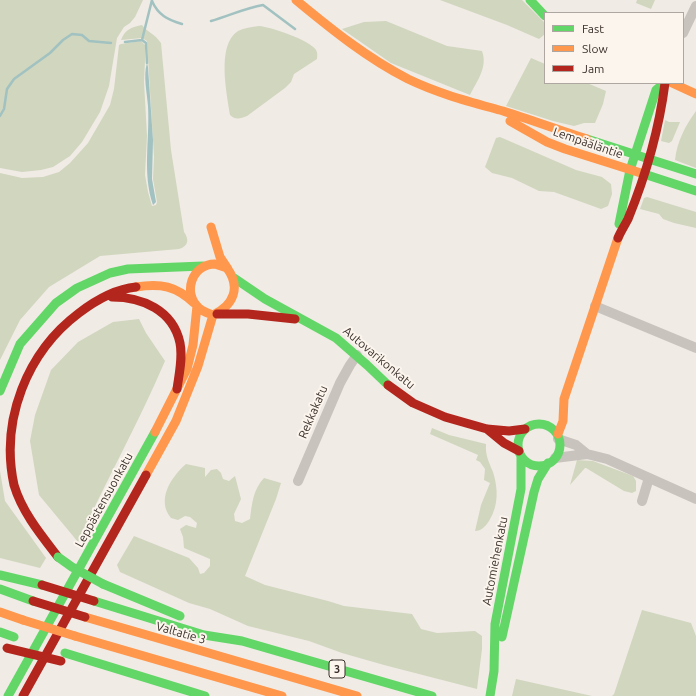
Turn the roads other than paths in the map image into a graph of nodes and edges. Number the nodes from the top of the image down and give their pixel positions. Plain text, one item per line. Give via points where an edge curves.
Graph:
1 (296, 0) edge
2 (530, 0) edge
3 (696, 6) edge
4 (544, 15) edge
5 (684, 31) edge
6 (664, 84) edge
7 (665, 84) edge
8 (674, 84) edge
9 (696, 94) edge
10 (478, 105) junction
11 (635, 155) junction
12 (649, 159) junction
13 (630, 170) junction
14 (644, 174) junction
15 (696, 174) edge
16 (696, 191) edge
17 (618, 236) junction
18 (206, 260) junction
19 (228, 269) junction
20 (234, 278) junction
21 (101, 298) junction
22 (195, 305) junction
23 (595, 306) junction
24 (215, 315) junction
25 (302, 320) junction
26 (696, 348) edge
27 (357, 356) junction
28 (177, 389) junction
29 (0, 391) edge
30 (564, 399) junction
31 (538, 424) junction
32 (487, 429) junction
33 (525, 429) junction
34 (558, 436) junction
35 (520, 454) junction
36 (587, 454) junction
37 (552, 461) junction
38 (649, 478) junction
39 (298, 482) dead end
40 (696, 499) edge
41 (642, 501) dead end
42 (0, 575) edge
43 (0, 589) edge
44 (0, 612) edge
45 (188, 618) dead end
46 (214, 628) dead end
47 (0, 632) edge
48 (242, 641) junction
49 (4, 648) edge
50 (63, 657) junction
51 (494, 671) junction
52 (8, 696) edge
53 (23, 696) edge
54 (205, 696) edge
55 (282, 696) edge
56 (357, 696) edge
57 (432, 696) edge
58 (490, 696) edge

1 - 10 main road, Lempääläntie via 347,41 408,79
2 - 4 main road
3 - 5 street
6 - 11 main road via 656,90
7 - 12 main road
8 - 9 main road
10 - 11 main road, Lempääläntie
10 - 13 main road, Lempääläntie via 547,142
11 - 12 main road, Lempääläntie
11 - 13 main road
12 - 14 main road
12 - 15 main road, Lempääläntie
13 - 14 main road, Lempääläntie
13 - 17 main road
14 - 16 main road, Lempääläntie
14 - 17 main road via 629,217
17 - 23 main road
18 - 19 main road
18 - 19 main road via 211,227 220,257
18 - 22 main road via 190,286
18 - 29 main road via 128,269 76,288 56,303 20,344
19 - 20 main road
20 - 24 main road via 234,295 225,308
20 - 25 main road, Autovarikonkatu
21 - 22 main road via 126,288 162,285 176,288
21 - 28 main road via 116,297 144,301 167,316 180,342 181,360
21 - 45 main road, bridge via 69,320 49,340 19,388 13,411 9,453 16,493 23,509 58,557 103,584
22 - 24 main road via 206,314
22 - 28 main road, Leppästensuonkatu via 193,345 187,369
23 - 26 street
23 - 30 main road
24 - 25 main road, Autovarikonkatu via 264,315
24 - 53 main road, Leppästensuonkatu via 176,421
25 - 27 main road, Autovarikonkatu via 336,338
27 - 32 main road, Autovarikonkatu via 387,385 413,403 451,419
27 - 39 street, Rekkakatu via 342,378
28 - 52 main road, Leppästensuonkatu
30 - 31 main road via 552,415
30 - 34 main road via 563,421
31 - 33 main road
31 - 34 main road via 551,427
32 - 33 main road, Autovarikonkatu
32 - 35 main road, Autovarikonkatu
33 - 35 main road via 518,439
34 - 36 street
34 - 37 main road via 559,451
35 - 37 main road via 536,466
35 - 51 main road, Automiehenkatu via 521,489 495,624
36 - 37 street
36 - 38 street via 617,463
37 - 51 main road, Automiehenkatu via 538,479 534,492
38 - 40 street
38 - 41 street
42 - 48 main road, 3, bridge via 42,585 204,635
43 - 56 main road, Valtatie 3, bridge via 85,617
44 - 55 main road, bridge
46 - 48 main road
47 - 50 main road
48 - 57 main road, 3
49 - 50 main road, bridge
50 - 54 main road via 129,673
51 - 58 main road, Automiehenkatu

